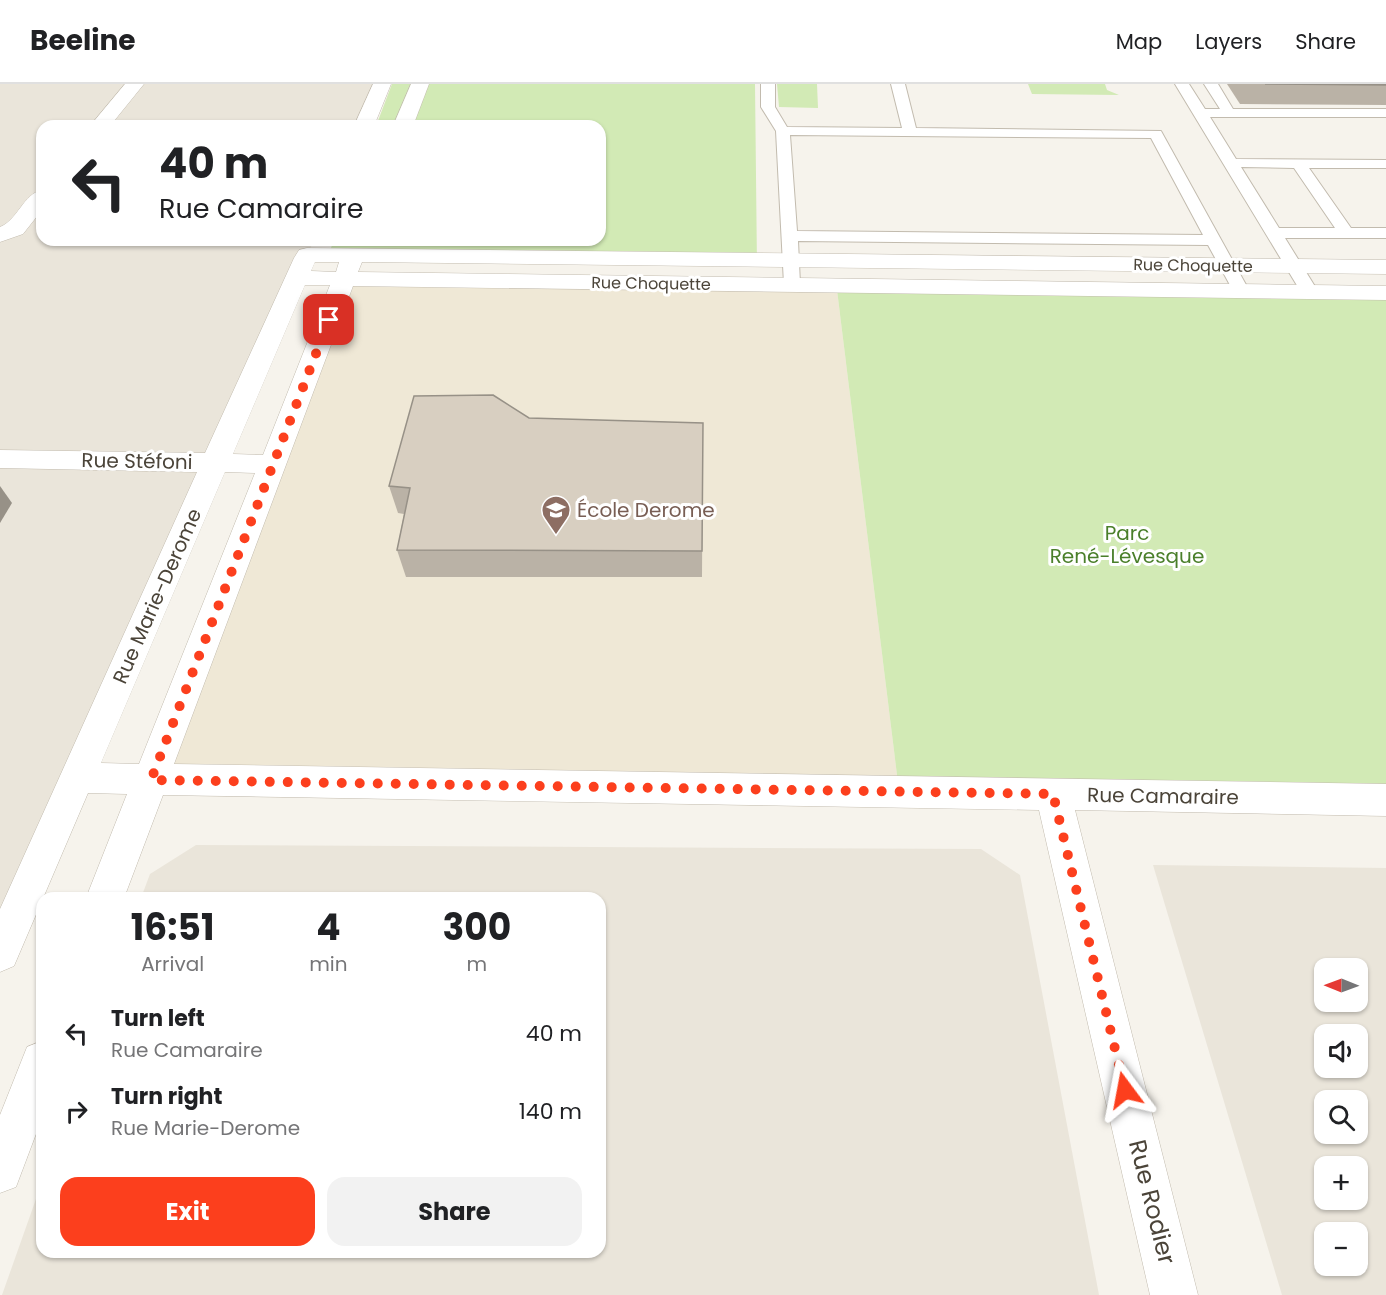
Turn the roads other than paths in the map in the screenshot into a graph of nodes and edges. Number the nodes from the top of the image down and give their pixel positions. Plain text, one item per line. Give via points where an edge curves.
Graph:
1 (135, 84) edge
2 (382, 84) edge
3 (420, 84) edge
4 (768, 84) edge
5 (898, 84) edge
6 (1182, 84) edge
7 (1210, 84) edge
8 (1201, 113) junction
9 (1229, 113) junction
10 (1386, 113) edge
11 (105, 120) edge
12 (367, 120) edge
13 (406, 120) edge
14 (783, 131) junction
15 (910, 132) junction
16 (1232, 163) junction
17 (1298, 163) junction
18 (1386, 164) edge
19 (36, 202) edge
20 (8, 232) edge
21 (1274, 233) junction
22 (1346, 233) junction
23 (1386, 233) edge
24 (789, 236) junction
25 (1214, 240) junction
26 (306, 258) edge
27 (352, 258) edge
28 (791, 261) junction
29 (1000, 263) junction
30 (1228, 266) junction
31 (1294, 267) junction
32 (1386, 267) edge
33 (792, 284) junction
34 (1006, 286) junction
35 (1242, 292) junction
36 (1310, 293) junction
37 (1386, 293) edge
38 (0, 459) edge
39 (216, 462) junction
40 (273, 464) junction
41 (77, 778) junction
42 (151, 780) junction
43 (1053, 794) junction
44 (1386, 800) edge
45 (107, 892) edge
46 (0, 953) edge
47 (36, 1077) edge
48 (0, 1170) edge
49 (1174, 1295) edge

1 - 11 street
2 - 12 street
3 - 13 street
4 - 14 lane via 768,107
5 - 15 lane
6 - 8 lane
7 - 9 lane
8 - 9 lane
8 - 16 lane
9 - 10 lane
14 - 15 lane
14 - 24 lane
15 - 25 lane via 1156,134
16 - 17 lane
16 - 21 lane
17 - 18 lane
17 - 22 lane
19 - 20 street
21 - 22 lane
21 - 31 lane
22 - 23 lane
24 - 25 lane
24 - 28 lane
25 - 30 lane
26 - 27 street, Rue Choquette
26 - 39 street, Rue Marie-Derome
27 - 28 street, Rue Choquette
27 - 33 street, Rue Choquette
27 - 40 street
28 - 29 street, Rue Choquette
28 - 33 lane
29 - 30 street, Rue Choquette
29 - 34 street
30 - 31 street, Rue Choquette
30 - 35 lane
31 - 32 street, Rue Choquette
31 - 36 lane
33 - 34 street, Rue Choquette
34 - 35 street, Rue Choquette
35 - 36 street, Rue Choquette
36 - 37 street, Rue Choquette
38 - 39 street, Rue Stéfoni
39 - 40 street, Rue Stéfoni
39 - 41 street, Rue Marie-Derome
40 - 42 street
41 - 42 street, Rue Camaraire
41 - 46 street, Rue Marie-Derome
42 - 43 street, Rue Camaraire
42 - 45 street
43 - 44 street, Rue Camaraire
43 - 49 street, Rue Rodier
47 - 48 street

